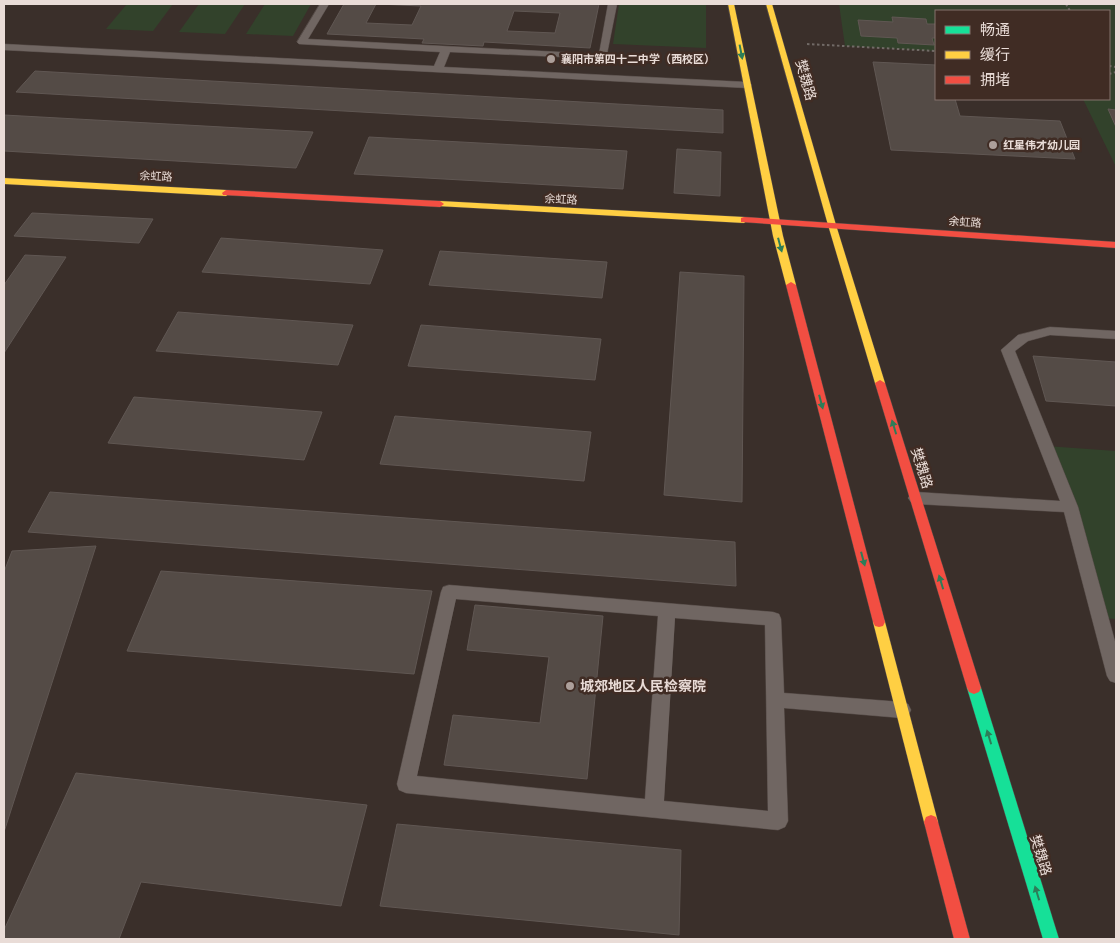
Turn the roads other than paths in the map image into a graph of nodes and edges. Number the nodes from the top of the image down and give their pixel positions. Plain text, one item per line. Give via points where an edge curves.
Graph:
1 (324, 4) edge
2 (613, 4) edge
3 (732, 4) edge
4 (769, 4) edge
5 (4, 47) edge
6 (446, 49) junction
7 (438, 69) junction
8 (748, 85) junction
9 (4, 180) edge
10 (775, 223) junction
11 (832, 225) junction
12 (1116, 245) edge
13 (1116, 335) edge
14 (916, 498) junction
15 (1070, 507) junction
16 (667, 610) junction
17 (1116, 676) edge
18 (775, 700) junction
19 (902, 710) junction
20 (654, 808) junction
21 (962, 939) edge
22 (1051, 939) edge

1 - 6 lane via 302,42
2 - 6 lane via 603,57
3 -> 8 street
4 - 11 street, 樊魏路
5 - 7 lane
6 - 7 lane
7 - 8 lane
8 - 10 street
9 - 10 street, 余虹路
10 - 11 street, 余虹路
10 -> 19 street
11 - 12 street, 余虹路
14 -> 11 street, 樊魏路
13 - 15 lane via 1050,331 1023,338 1008,350
14 - 15 lane
22 -> 14 street, 樊魏路
15 - 17 lane
16 - 18 lane via 773,619
16 - 20 lane
16 - 20 lane via 449,592 406,784
18 - 19 lane
18 - 20 lane via 778,821
19 - 21 street

